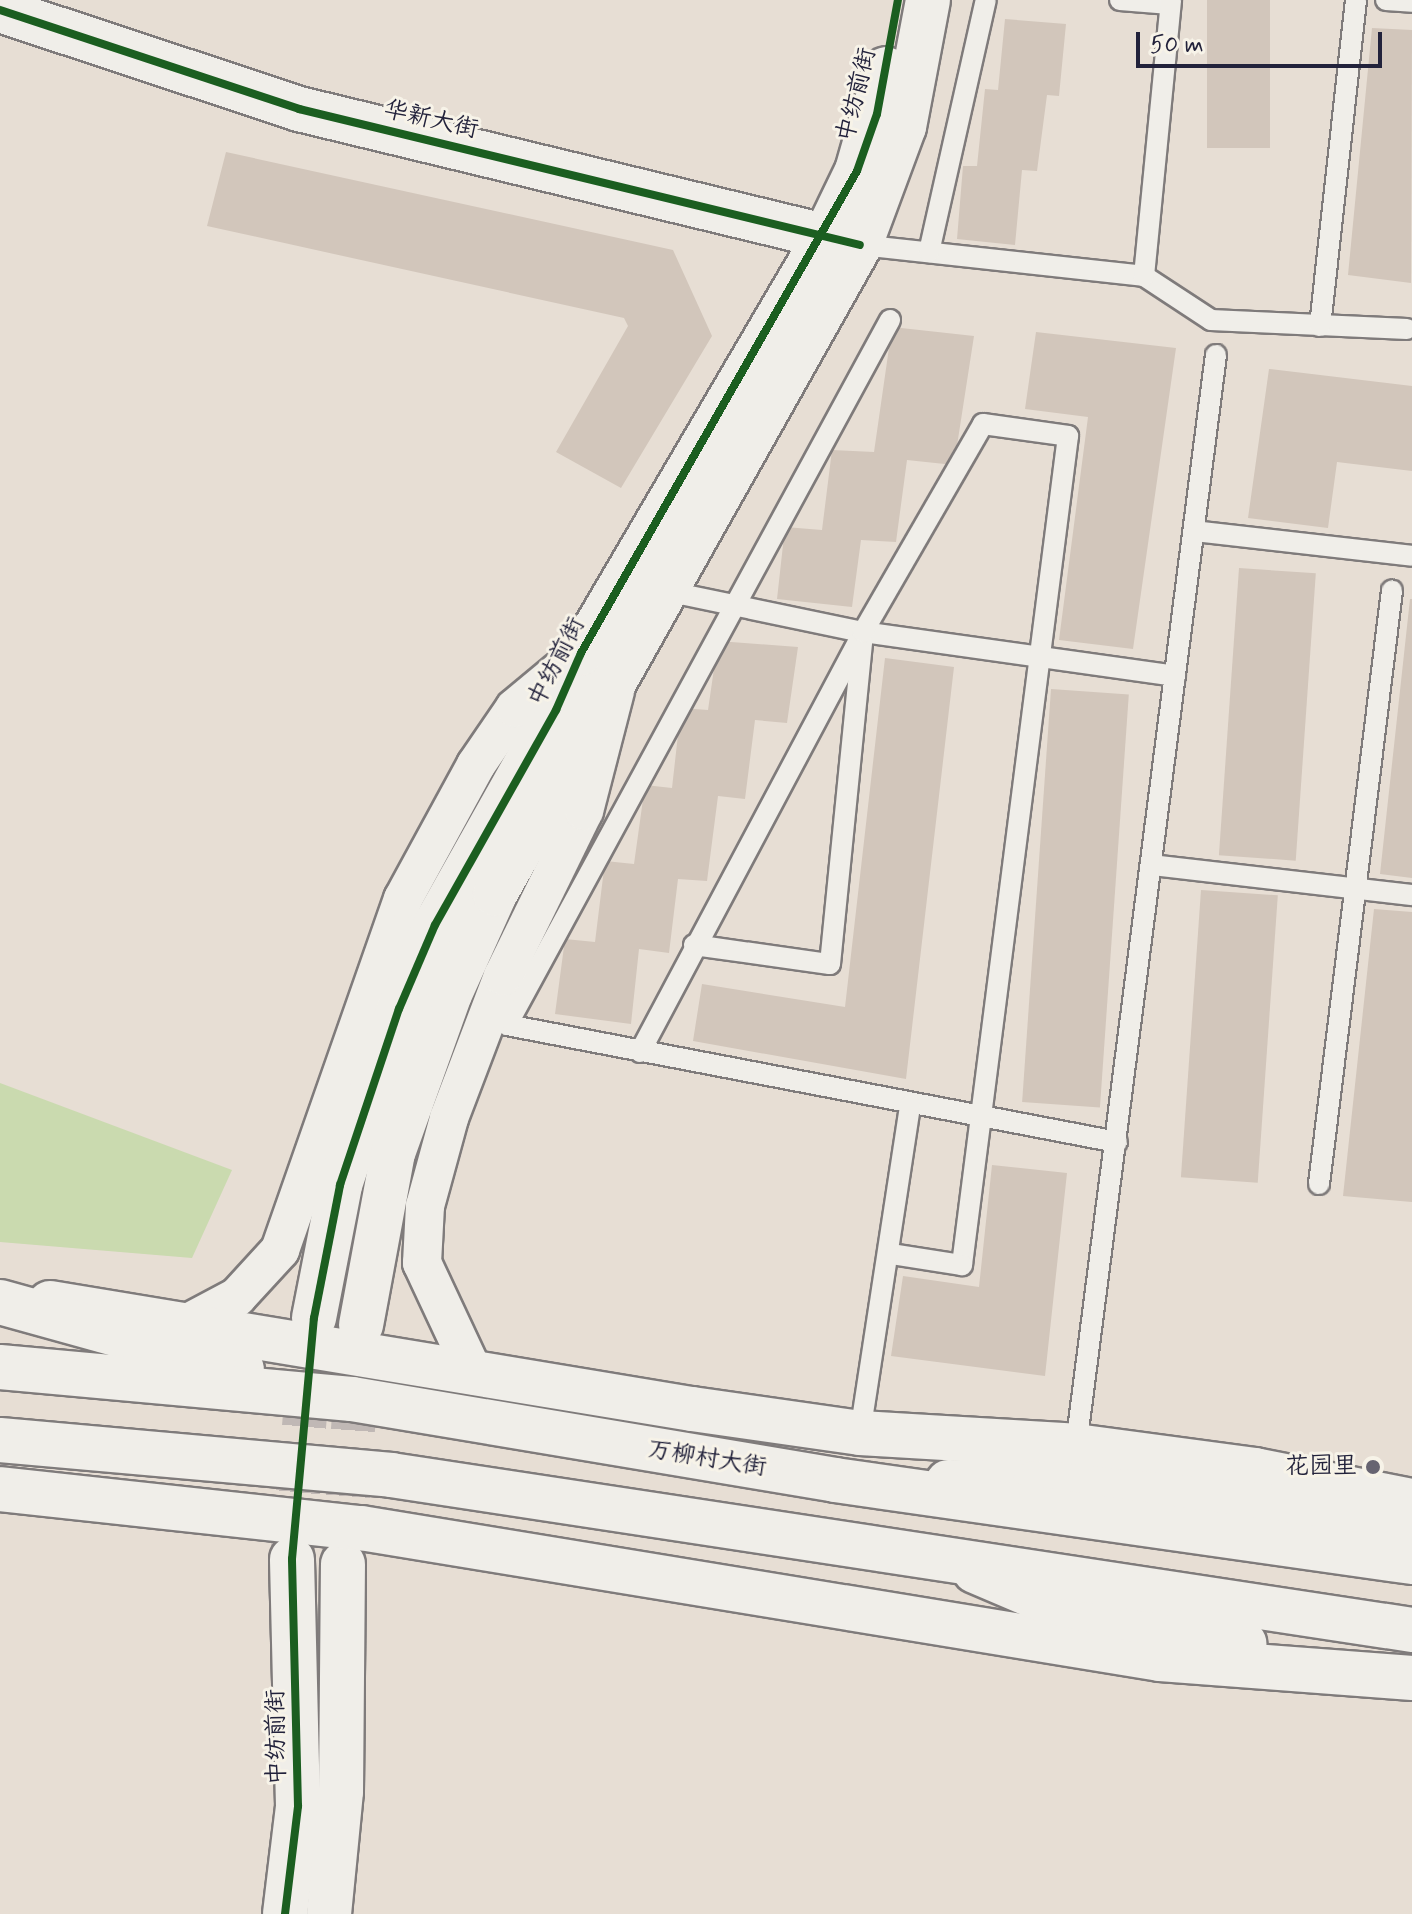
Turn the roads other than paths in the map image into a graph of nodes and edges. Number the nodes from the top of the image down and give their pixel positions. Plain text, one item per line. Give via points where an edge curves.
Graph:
1 (898, 0) edge
2 (928, 0) edge
3 (986, 0) edge
4 (1120, 0) edge
5 (1356, 0) edge
6 (1386, 0) edge
7 (1171, 2) edge
8 (1412, 2) edge
9 (0, 10) edge
10 (843, 240) junction
11 (929, 252) junction
12 (1144, 276) junction
13 (890, 320) dead end
14 (1320, 326) junction
15 (1407, 329) dead end
16 (1216, 355) dead end
17 (1194, 531) junction
18 (1412, 556) edge
19 (1392, 590) dead end
20 (666, 591) junction
21 (735, 605) junction
22 (863, 632) junction
23 (581, 653) junction
24 (1040, 657) junction
25 (1175, 676) junction
26 (618, 679) junction
27 (1152, 865) junction
28 (1355, 889) junction
29 (1412, 895) edge
30 (694, 945) junction
31 (640, 1052) junction
32 (910, 1106) junction
33 (981, 1120) junction
34 (1117, 1142) junction
35 (1319, 1184) dead end
36 (891, 1254) junction
37 (0, 1301) edge
38 (314, 1318) tunnel mouth
39 (186, 1324) junction
40 (361, 1325) tunnel mouth
41 (0, 1367) edge
42 (475, 1376) junction
43 (352, 1399) junction
44 (860, 1433) junction
45 (0, 1440) edge
46 (1076, 1446) junction
47 (330, 1469) junction
48 (835, 1480) junction
49 (0, 1481) edge
50 (0, 1489) edge
51 (1412, 1501) edge
52 (1412, 1520) edge
53 (292, 1559) tunnel mouth
54 (1412, 1562) edge
55 (343, 1564) tunnel mouth
56 (965, 1566) junction
57 (1412, 1630) edge
58 (1405, 1677) edge
59 (285, 1914) edge
60 (329, 1914) edge

1 - 10 main road, 中纺前街 via 877,114
2 - 10 main road via 904,127
3 - 11 lane
4 - 7 lane
5 - 14 lane
6 - 8 lane
7 - 12 lane
9 - 10 main road, 华新大街 via 299,109
10 - 11 lane
10 - 20 main road
10 - 23 main road, 中纺前街
11 - 12 lane
12 - 14 lane via 1211,320
13 - 21 lane
14 - 15 lane
16 - 17 lane
17 - 18 lane
17 - 25 lane
19 - 28 lane
20 - 21 lane
20 - 26 main road
21 - 22 lane
21 - 31 lane via 507,1025
22 - 24 lane
22 - 24 lane via 983,424 1068,436
22 - 30 lane
22 - 30 lane via 830,964
23 - 38 main road, 中纺前街 via 556,710 435,925 399,1009 340,1185
23 - 39 street via 515,708 476,765 403,899 280,1250 237,1297
24 - 25 lane
24 - 33 lane
25 - 27 lane
26 - 40 main road via 495,894 450,994 393,1153
26 - 42 street via 603,759 584,811 503,976 449,1118 425,1206 422,1263
27 - 28 lane
27 - 34 lane
28 - 29 lane
28 - 35 lane
30 - 31 lane
31 - 32 lane
32 - 33 lane
32 - 36 lane
33 - 34 lane
33 - 36 lane via 962,1265
34 - 46 lane
36 - 44 lane
37 - 39 main road via 96,1307
37 - 43 main road
39 - 42 main road
41 - 43 main road, 万柳村大街
42 - 44 main road
43 - 48 main road, 万柳村大街
44 - 46 main road
45 - 47 main road
46 - 51 main road via 1255,1470
47 - 49 main road
47 - 56 main road
48 - 52 main road via 1035,1483
48 - 54 main road, 万柳村大街
50 - 58 main road via 407,1535 1160,1659
53 - 59 main road, 中纺前街 via 298,1806
55 - 60 main road via 341,1791
56 - 57 main road
56 - 58 main road via 1043,1600

